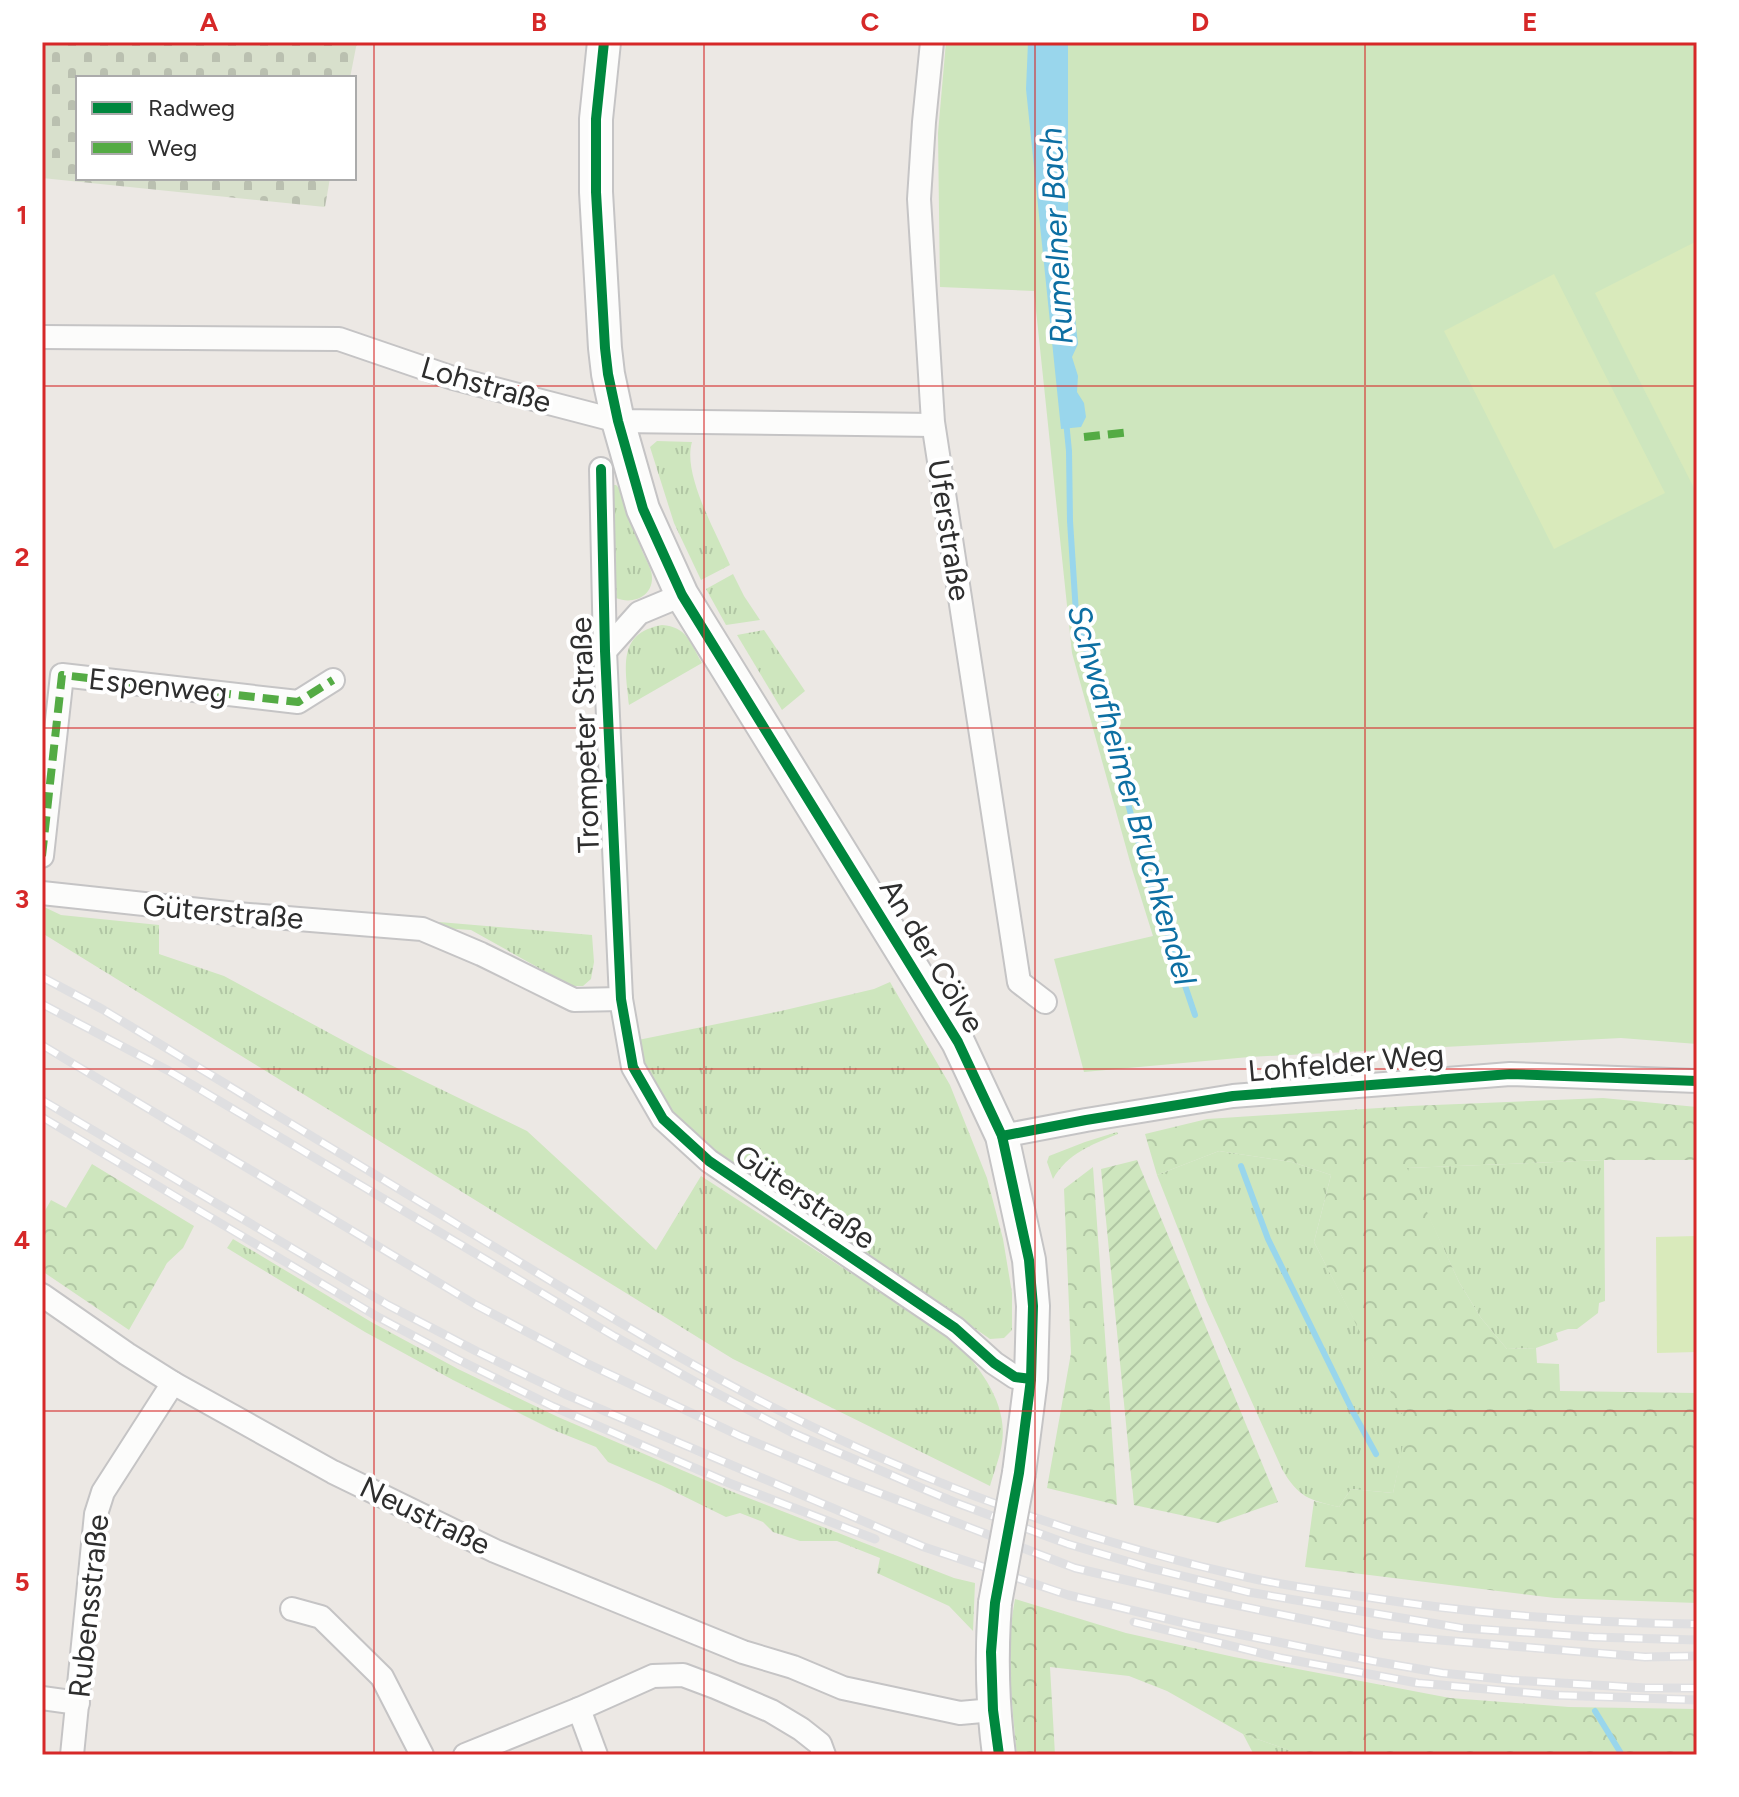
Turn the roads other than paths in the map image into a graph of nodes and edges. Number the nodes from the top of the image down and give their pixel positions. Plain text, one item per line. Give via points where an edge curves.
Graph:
1 (604, 42) edge
2 (932, 42) edge
3 (42, 337) edge
4 (618, 421) junction
5 (933, 425) junction
6 (601, 469) dead end
7 (682, 595) junction
8 (605, 651) junction
9 (333, 680) dead end
10 (42, 856) edge
11 (42, 893) edge
12 (621, 999) junction
13 (1045, 1002) dead end
14 (1697, 1081) edge
15 (1002, 1136) junction
16 (42, 1295) edge
17 (1031, 1379) junction
18 (173, 1383) junction
19 (292, 1609) dead end
20 (42, 1698) edge
21 (78, 1703) junction
22 (579, 1709) junction
23 (993, 1710) junction
24 (72, 1755) edge
25 (422, 1755) edge
26 (465, 1755) edge
27 (596, 1755) edge
28 (824, 1755) edge
29 (999, 1755) edge

1 - 4 street via 596,192 605,348
2 - 5 street, Uferstraße via 919,199
3 - 4 street, Lohstraße via 339,339 453,378
4 - 5 street, Lohstraße
4 - 7 street, An der Cölve via 643,509
5 - 13 street, Uferstraße via 1019,982
6 - 8 street, Trompeter Straße
7 - 8 street via 639,613
7 - 15 street, An der Cölve via 958,1042
8 - 12 street, Trompeter Straße
9 - 10 street, Espenweg via 298,702 62,675
11 - 12 street, Güterstraße via 422,929 574,1000
12 - 17 street, Güterstraße via 633,1067 663,1119 709,1161 955,1328 994,1363 1015,1377
14 - 15 street, Lohfelder Weg via 1510,1074 1233,1096
15 - 17 street, An der Cölve via 1029,1260
16 - 18 street, Neustraße
17 - 23 street, An der Cölve, bridge via 995,1603
18 - 21 street, Rubensstraße via 103,1492 96,1514
18 - 23 street, Neustraße via 333,1472 495,1551 743,1652 869,1694 960,1713
19 - 25 street via 321,1617 382,1677
20 - 21 street
21 - 24 street, Rubensstraße
22 - 26 street
22 - 27 street
22 - 28 street via 653,1676 683,1675 771,1711 820,1744
23 - 29 street, An der Cölve

